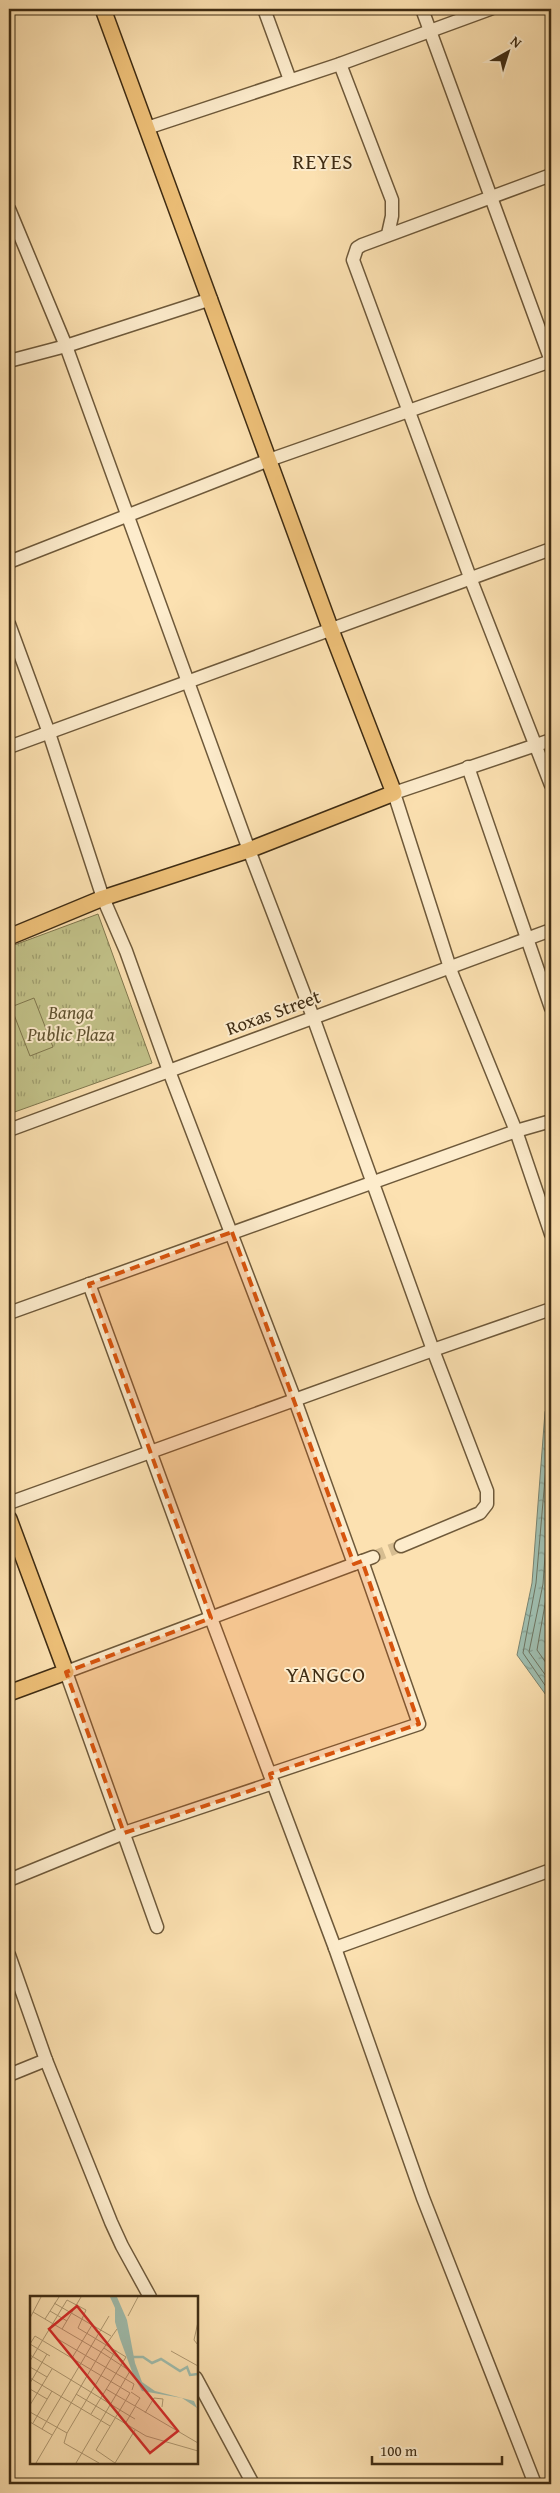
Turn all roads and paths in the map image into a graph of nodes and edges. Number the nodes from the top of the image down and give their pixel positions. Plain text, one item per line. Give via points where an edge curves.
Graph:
1 (103, 9) edge
2 (264, 9) edge
3 (422, 9) edge
4 (490, 9) edge
5 (430, 31) junction
6 (340, 64) junction
7 (290, 80) junction
8 (147, 128) junction
9 (551, 174) edge
10 (490, 197) junction
11 (9, 209) edge
12 (388, 234) junction
13 (210, 299) junction
14 (66, 346) junction
15 (9, 361) edge
16 (551, 361) edge
17 (408, 411) junction
18 (268, 460) junction
19 (128, 515) junction
20 (551, 549) edge
21 (9, 562) edge
22 (470, 580) junction
23 (9, 624) edge
24 (331, 630) junction
25 (188, 680) junction
26 (49, 733) junction
27 (551, 740) edge
28 (537, 745) junction
29 (9, 747) edge
30 (468, 767) junction
31 (551, 785) edge
32 (394, 793) junction
33 (249, 850) junction
34 (103, 898) junction
35 (551, 930) edge
36 (9, 937) edge
37 (528, 939) junction
38 (451, 965) junction
39 (551, 1008) edge
40 (313, 1017) junction
41 (169, 1071) junction
42 (551, 1121) edge
43 (9, 1130) edge
44 (516, 1131) junction
45 (374, 1182) junction
46 (232, 1232) junction
47 (551, 1234) edge
48 (89, 1284) junction
49 (551, 1309) edge
50 (9, 1313) edge
51 (433, 1350) junction
52 (295, 1400) junction
53 (150, 1453) junction
54 (9, 1503) edge
55 (9, 1519) edge
56 (401, 1546) tunnel mouth
57 (363, 1561) junction
58 (211, 1618) junction
59 (66, 1672) junction
60 (9, 1693) edge
61 (272, 1778) junction
62 (124, 1833) junction
63 (551, 1870) edge
64 (9, 1880) edge
65 (157, 1927) dead end
66 (335, 1948) junction
67 (9, 1955) edge
68 (46, 2060) junction
69 (9, 2075) edge
70 (149, 2296) edge
71 (198, 2382) edge
72 (253, 2484) edge
73 (535, 2484) edge

1 - 8 main road
2 - 7 street
3 - 5 street
4 - 5 street
5 - 6 street
5 - 10 street
6 - 7 street
6 - 12 street via 392,200
7 - 8 street
8 - 13 main road
9 - 10 street
10 - 12 street
10 - 16 street
11 - 14 street
12 - 17 street via 358,248 353,260
13 - 14 street
13 - 18 main road
14 - 15 street
14 - 19 street
16 - 17 street
17 - 18 street
17 - 22 street
18 - 19 street
18 - 24 main road
19 - 21 street
19 - 25 street
20 - 22 street
22 - 24 street
22 - 28 street
23 - 26 street
24 - 25 street
24 - 32 main road
25 - 26 street
25 - 33 street
26 - 29 street
26 - 34 street
27 - 28 street
28 - 30 street
28 - 31 street
30 - 32 street
30 - 37 street
32 - 33 main road
32 - 38 street
33 - 34 main road
33 - 40 street
34 - 36 main road
34 - 41 street via 126,951
35 - 37 street, Roxas Street
37 - 38 street, Roxas Street
37 - 39 street
38 - 40 street, Roxas Street
38 - 44 street
40 - 41 street, Roxas Street
40 - 45 street
41 - 43 street, Roxas Street
41 - 46 street
42 - 44 street
44 - 45 street
44 - 47 street
45 - 46 street
45 - 51 street
46 - 48 street
46 - 52 street
48 - 50 street
48 - 53 street
49 - 51 street
51 - 52 street
51 - 56 street via 488,1498 484,1509 473,1517
52 - 53 street
52 - 57 street
53 - 54 street
53 - 58 street
55 - 59 main road
57 - 58 street
57 - 61 street via 418,1724
58 - 59 street
58 - 61 street
59 - 60 main road
59 - 62 street
61 - 62 street
61 - 66 street
62 - 64 street
62 - 65 street
63 - 66 street
66 - 73 street via 423,2198
67 - 68 street
68 - 69 street
68 - 70 street via 119,2240
71 - 72 street

